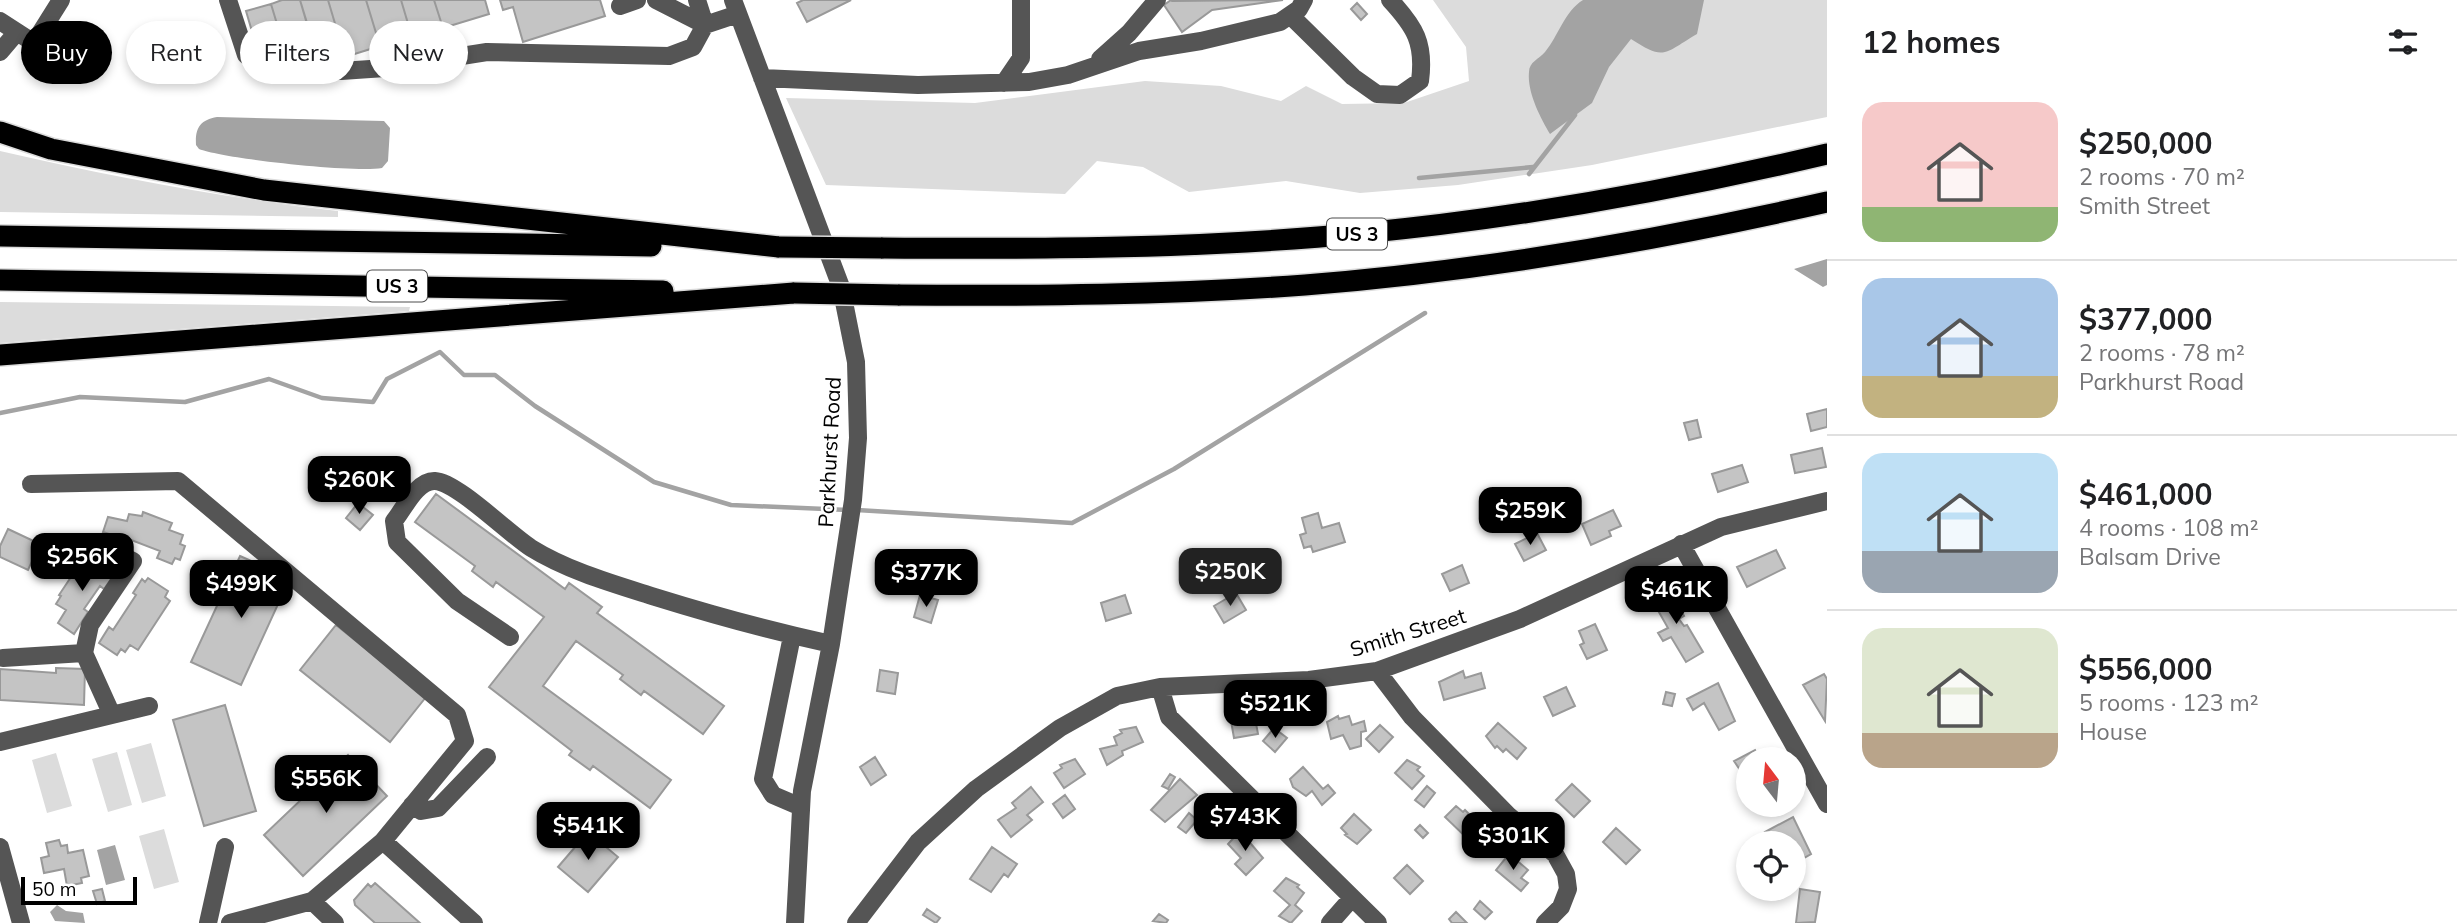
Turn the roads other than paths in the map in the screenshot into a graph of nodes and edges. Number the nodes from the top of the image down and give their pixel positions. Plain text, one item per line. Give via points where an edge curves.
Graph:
1 (61, 0) edge
2 (229, 0) edge
3 (656, 0) edge
4 (697, 0) edge
5 (1021, 0) edge
6 (1157, 0) edge
7 (1304, 0) edge
8 (1390, 0) edge
9 (735, 7) edge
10 (1291, 16) junction
11 (0, 21) edge
12 (48, 21) edge
13 (705, 25) junction
14 (17, 32) junction
15 (21, 35) edge
16 (0, 52) edge
17 (1082, 70) junction
18 (762, 78) junction
19 (1004, 83) junction
20 (0, 132) edge
21 (1827, 154) edge
22 (1827, 202) edge
23 (0, 236) edge
24 (779, 247) junction
25 (0, 280) edge
26 (794, 293) junction
27 (0, 355) edge
28 (31, 484) dead end
29 (1827, 501) edge
30 (1681, 544) junction
31 (100, 545) dead end
32 (792, 636) junction
33 (510, 637) dead end
34 (831, 644) junction
35 (84, 653) junction
36 (3, 658) dead end
37 (1377, 671) junction
38 (1160, 687) junction
39 (149, 706) dead end
40 (112, 715) junction
41 (0, 742) edge
42 (487, 757) dead end
43 (1827, 804) edge
44 (412, 805) junction
45 (801, 807) junction
46 (383, 841) junction
47 (0, 847) edge
48 (225, 847) dead end
49 (1352, 898) junction
50 (312, 901) junction
51 (21, 923) edge
52 (208, 923) edge
53 (230, 923) edge
54 (335, 923) edge
55 (474, 923) edge
56 (795, 923) edge
57 (856, 923) edge
58 (1330, 923) edge
59 (1378, 923) edge
60 (1545, 923) edge

1 - 12 street
2 - 13 street via 251,60 311,71 385,68 487,52 669,56 693,47
3 - 13 street
4 - 13 street
5 - 19 street via 1021,58
6 - 17 street via 1114,47
7 - 10 street
8 - 10 street via 1412,24 1423,55 1420,81 1400,95 1377,94 1353,77
9 - 13 street
9 - 18 street, Parkhurst Road
10 - 17 street via 1211,38 1121,55
11 - 14 street
14 - 15 street
14 - 16 street
17 - 19 street via 1051,79
18 - 19 street via 918,85
18 - 34 street, Parkhurst Road via 848,310 858,396 853,500
20 - 24 highway via 51,149 264,190
21 - 24 highway, US 3, bridge via 1635,196 1364,233 1088,249
22 - 26 highway, US 3, bridge via 1584,251 1362,280 1149,293
23 - 24 highway, US 3
25 - 26 highway, US 3
26 - 27 highway
28 - 44 street via 178,481 243,534 457,715 465,741
29 - 30 street, Smith Street via 1721,527
30 - 37 street, Smith Street via 1520,619
30 - 43 street
31 - 35 street via 133,561 90,625
32 - 33 street via 584,573 531,549 441,482 419,487 394,521 397,542 457,601
32 - 34 street
32 - 45 street via 763,779 773,795
34 - 45 street, Parkhurst Road
35 - 36 street
35 - 40 street
37 - 38 street, Smith Street via 1309,680
37 - 60 street via 1412,717 1509,816 1555,854 1568,889 1561,906
38 - 49 street via 1169,717
38 - 57 street, Smith Street via 1098,705 987,780 919,842
39 - 40 street
40 - 41 street
42 - 44 street via 438,808 421,811
44 - 46 street
45 - 56 street, Parkhurst Road
46 - 50 street
46 - 55 street
47 - 51 street
48 - 52 street
49 - 58 street
49 - 59 street
50 - 53 street
50 - 54 street

